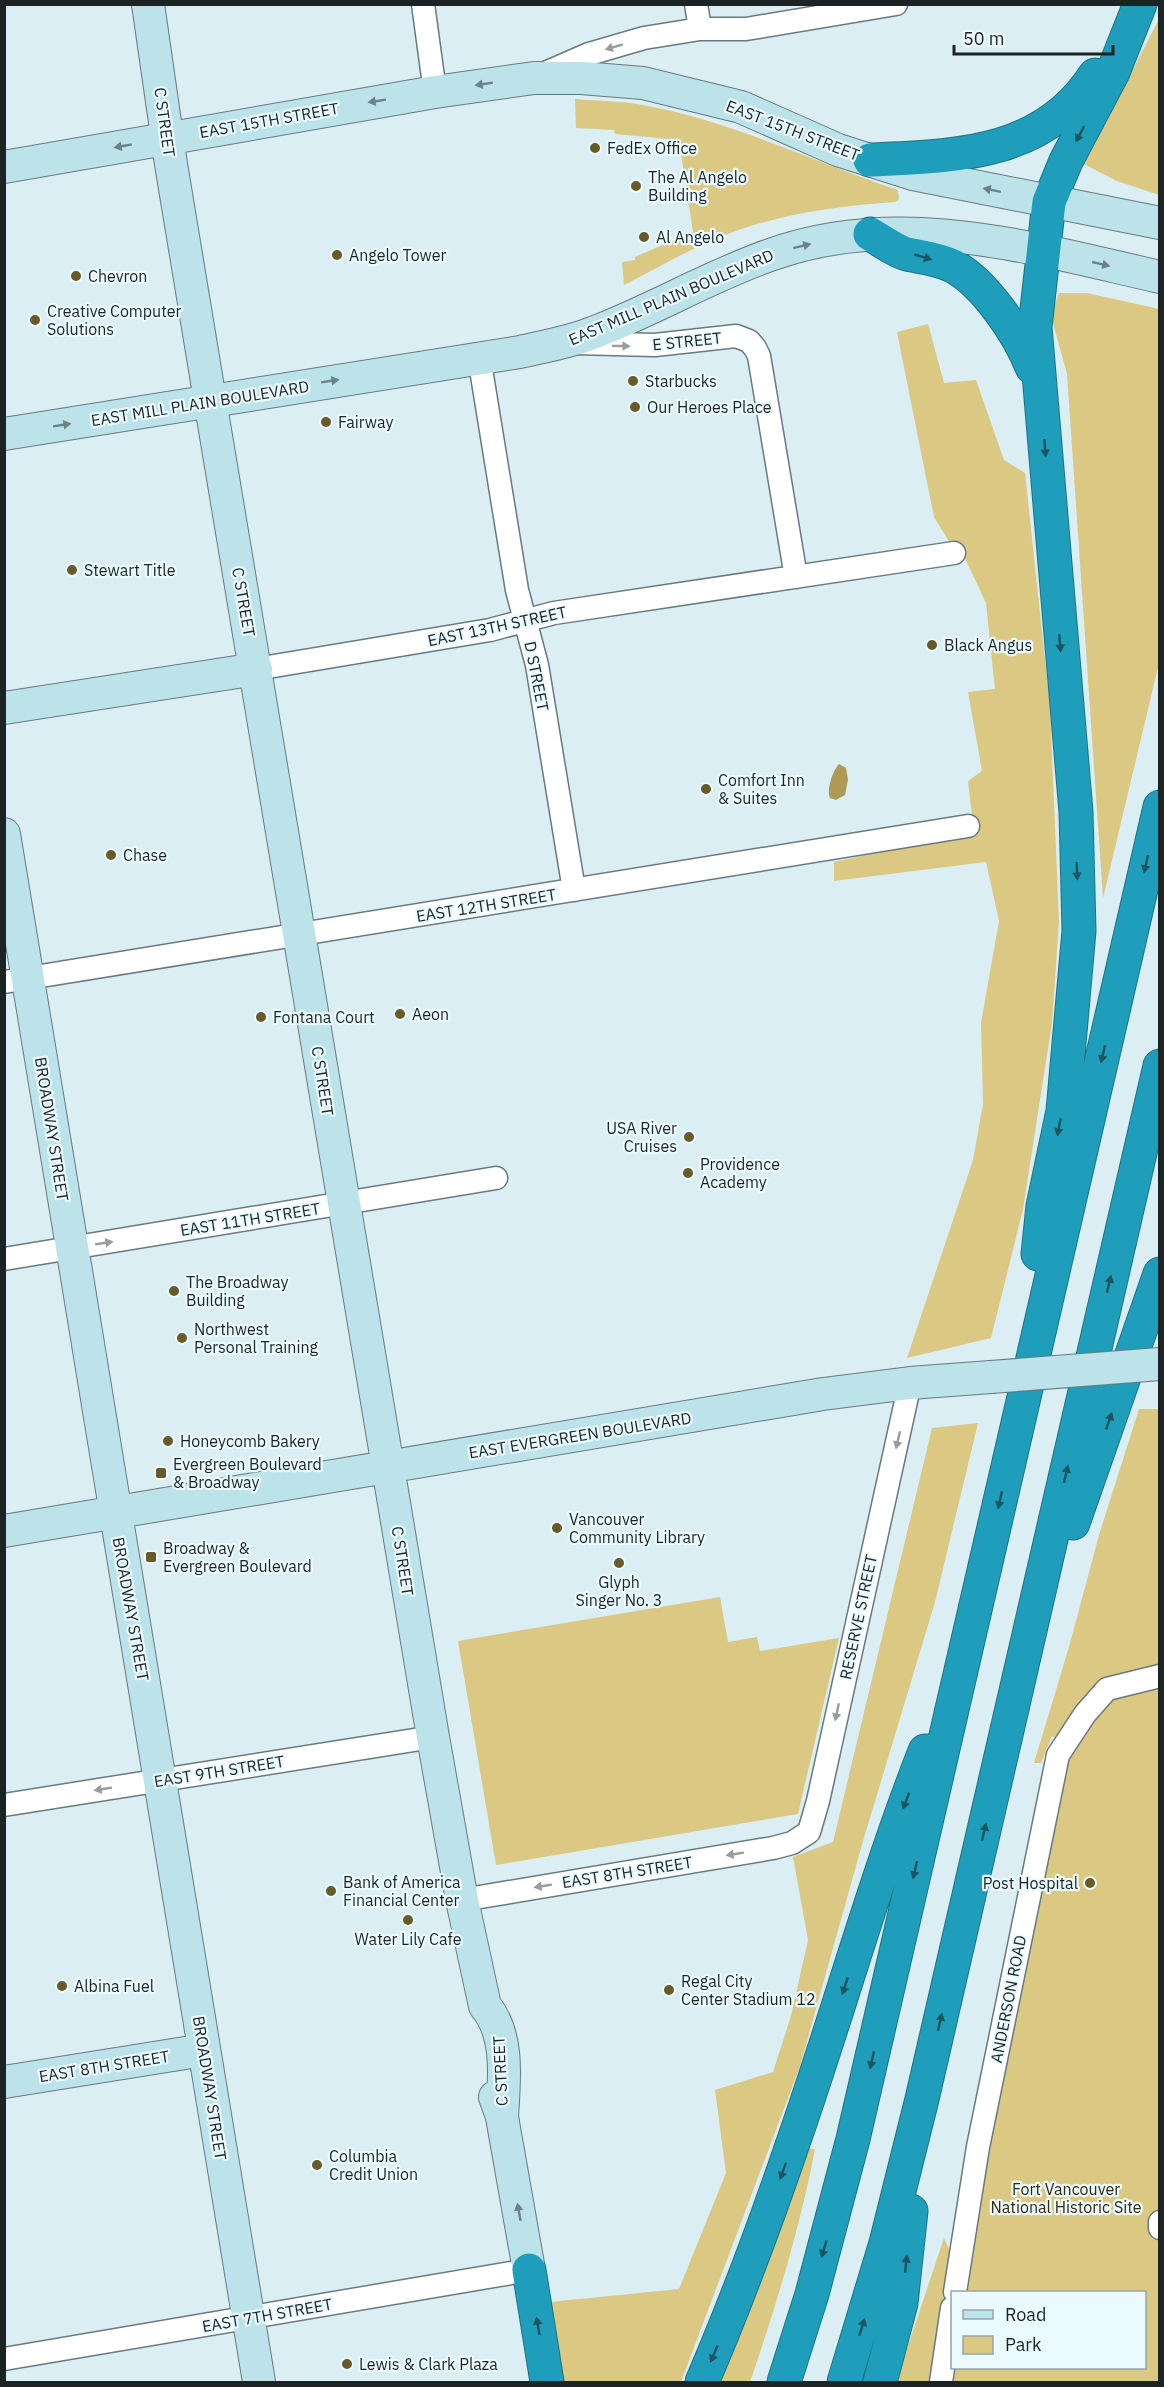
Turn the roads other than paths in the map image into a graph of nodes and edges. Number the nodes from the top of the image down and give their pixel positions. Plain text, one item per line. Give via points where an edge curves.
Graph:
1 (148, 4) edge
2 (423, 4) edge
3 (696, 4) edge
4 (896, 4) edge
5 (1139, 4) edge
6 (700, 29) junction
7 (534, 78) junction
8 (435, 92) junction
9 (168, 138) junction
10 (870, 160) junction
11 (4, 167) edge
12 (1049, 202) junction
13 (1160, 223) edge
14 (870, 234) junction
15 (1044, 250) junction
16 (1160, 278) edge
17 (563, 343) junction
18 (479, 357) junction
19 (1041, 390) junction
20 (210, 402) junction
21 (4, 434) edge
22 (954, 553) dead end
23 (796, 577) junction
24 (525, 621) junction
25 (256, 669) junction
26 (4, 708) edge
27 (1160, 807) edge
28 (968, 826) dead end
29 (4, 834) edge
30 (574, 890) junction
31 (299, 935) junction
32 (16, 980) edge
33 (1160, 1066) edge
34 (496, 1178) dead end
35 (344, 1203) junction
36 (71, 1248) junction
37 (4, 1259) edge
38 (1160, 1274) edge
39 (1160, 1364) edge
40 (924, 1382) junction
41 (1018, 1423) junction
42 (387, 1467) junction
43 (115, 1512) junction
44 (4, 1531) edge
45 (966, 1649) junction
46 (1020, 1675) junction
47 (1160, 1676) edge
48 (433, 1737) junction
49 (160, 1780) junction
50 (4, 1805) edge
51 (792, 1843) joint
52 (462, 1900) junction
53 (204, 2050) junction
54 (4, 2082) edge
55 (922, 2099) junction
56 (1160, 2222) edge
57 (1159, 2228) edge
58 (530, 2270) junction
59 (955, 2291) edge
60 (951, 2315) edge
61 (248, 2318) junction
62 (4, 2359) edge
63 (259, 2382) edge
64 (547, 2382) edge
65 (702, 2382) edge
66 (784, 2382) edge
67 (844, 2382) edge
68 (880, 2382) edge
69 (941, 2382) edge

1 - 9 main road, C STREET
2 - 8 street
3 - 6 street
4 - 6 street, EAST 15TH STREET via 746,29
5 - 10 highway via 1088,84 1066,110 1037,129 992,148
5 -> 12 highway via 1113,72
6 -> 7 street, EAST 15TH STREET via 644,38 589,54
7 -> 8 main road, EAST 15TH STREET
7 - 10 main road, EAST 15TH STREET via 643,83 705,97 741,107
8 -> 9 main road, EAST 15TH STREET
9 -> 11 main road, EAST 15TH STREET
9 - 20 main road, C STREET
12 -> 10 main road, EAST 15TH STREET via 913,174
12 - 13 main road
12 - 15 highway
14 - 15 main road, EAST MILL PLAIN BOULEVARD via 951,235
17 -> 14 main road, EAST MILL PLAIN BOULEVARD via 772,254
14 -> 19 highway via 906,254 953,266 980,288 1011,324
15 -> 16 main road, EAST MILL PLAIN BOULEVARD
15 - 19 highway via 1035,327
17 - 18 main road, EAST MILL PLAIN BOULEVARD
17 -> 23 street, E STREET via 655,345 736,336 749,341 759,356
20 -> 18 main road, EAST MILL PLAIN BOULEVARD
18 - 24 street, D STREET
19 -> 41 highway via 1076,812 1079,931 1063,1111 1043,1206
21 -> 20 main road, EAST MILL PLAIN BOULEVARD
20 - 25 main road, C STREET
22 - 23 street, EAST 13TH STREET
23 - 24 street, EAST 13TH STREET via 554,613
24 - 25 street, EAST 13TH STREET
24 - 30 street, D STREET via 537,665
25 - 26 main road, EAST 13TH STREET
25 - 31 main road, C STREET
27 -> 41 highway
28 - 30 street, EAST 12TH STREET
29 - 32 main road, BROADWAY STREET
30 - 31 street, EAST 12TH STREET
31 - 32 street, EAST 12TH STREET
31 - 35 main road, C STREET
32 - 36 main road, BROADWAY STREET
46 -> 33 highway
34 - 35 street, EAST 11TH STREET
36 -> 35 street, EAST 11TH STREET
35 - 42 main road, C STREET
36 - 37 street, EAST 11TH STREET
36 - 43 main road, BROADWAY STREET
46 -> 38 highway
39 - 40 main road, EAST EVERGREEN BOULEVARD, bridge
40 - 42 main road, EAST EVERGREEN BOULEVARD via 823,1394
40 -> 51 street, RESERVE STREET via 818,1801 809,1832
41 -> 45 highway
42 - 43 main road, EAST EVERGREEN BOULEVARD
42 - 48 main road, C STREET
43 - 44 main road, EAST EVERGREEN BOULEVARD
43 - 49 main road, BROADWAY STREET
45 -> 65 highway via 895,1828 795,2139 734,2308
45 -> 66 highway via 850,2150
55 -> 46 highway
47 - 59 street, ANDERSON ROAD via 1107,1689 1058,1755 978,2147
48 - 49 street, EAST 9TH STREET
48 - 52 main road, C STREET
49 -> 50 street, EAST 9TH STREET
49 - 53 main road, BROADWAY STREET
51 -> 52 street, EAST 8TH STREET
58 -> 52 main road, C STREET via 478,2007
53 - 54 main road, EAST 8TH STREET
53 - 61 main road, BROADWAY STREET
67 -> 55 highway via 883,2254
68 -> 55 highway via 904,2285
56 - 57 street
58 - 61 street, EAST 7TH STREET
64 -> 58 highway
60 - 69 street
61 - 62 street, EAST 7TH STREET
61 - 63 main road, BROADWAY STREET

